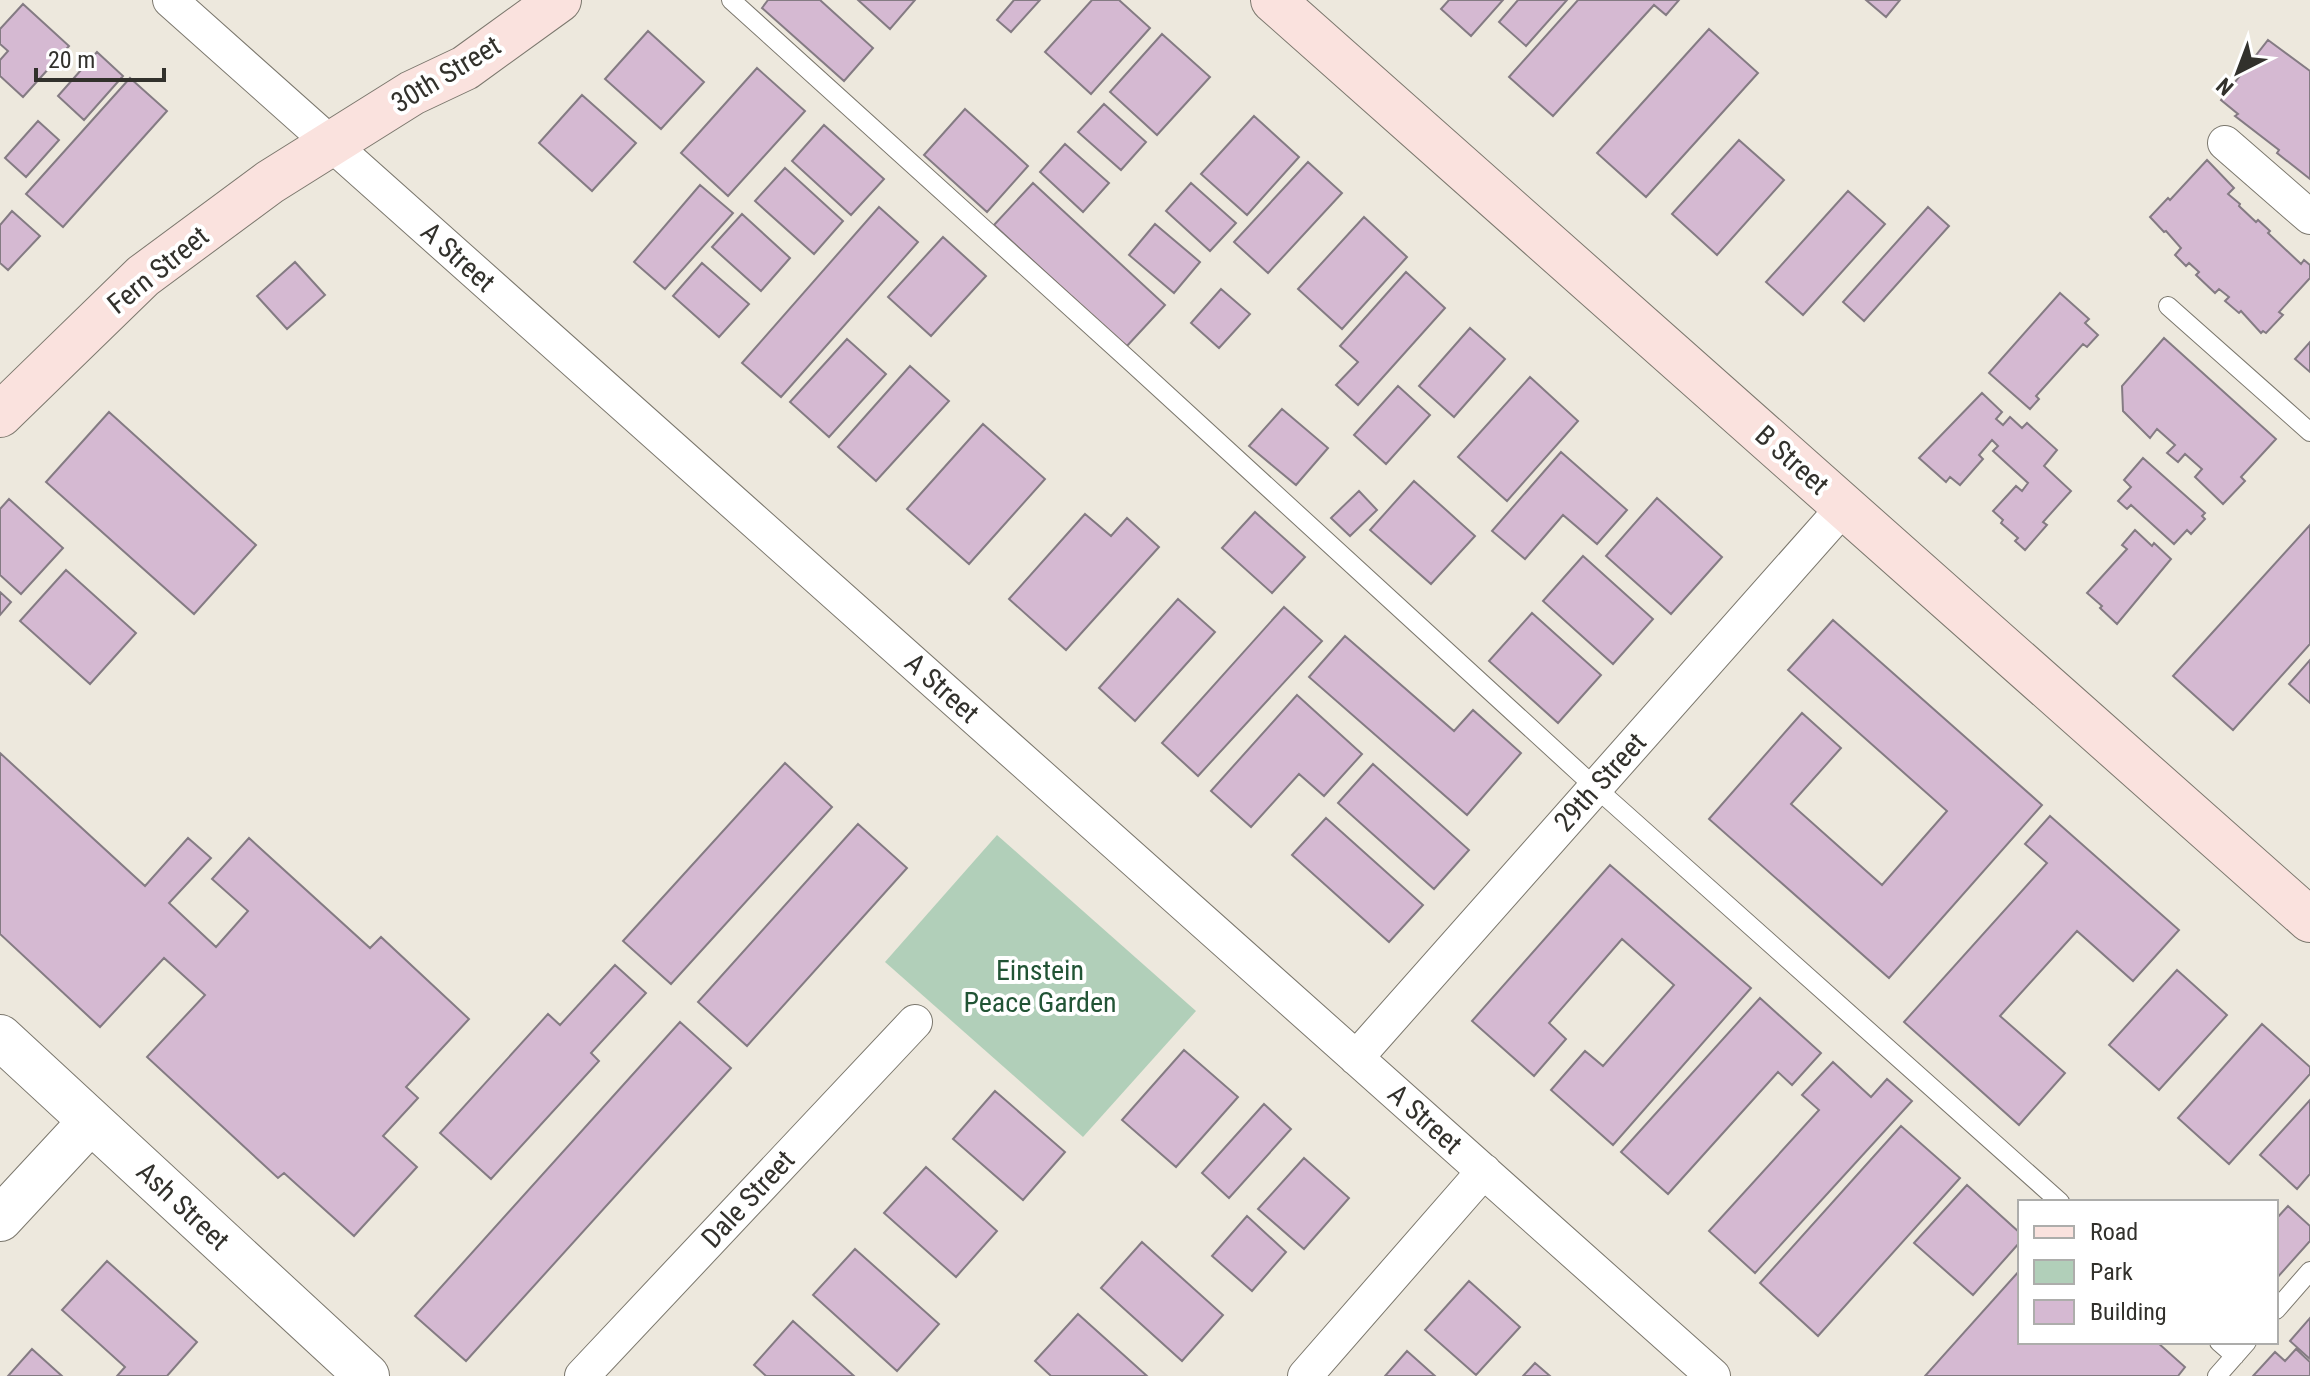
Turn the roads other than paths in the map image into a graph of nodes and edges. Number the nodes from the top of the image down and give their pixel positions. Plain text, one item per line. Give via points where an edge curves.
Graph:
1 (170, 0) edge
2 (559, 0) edge
3 (731, 0) edge
4 (1273, 0) edge
5 (2225, 143) dead end
6 (331, 144) junction
7 (2310, 217) edge
8 (2168, 306) dead end
9 (0, 415) edge
10 (2310, 432) edge
11 (1844, 507) junction
12 (1596, 788) junction
13 (2310, 920) edge
14 (915, 1022) dead end
15 (0, 1037) edge
16 (1356, 1058) junction
17 (91, 1121) junction
18 (1484, 1171) junction
19 (2058, 1200) edge
20 (0, 1219) edge
21 (2310, 1271) edge
22 (2278, 1308) edge
23 (2241, 1349) edge
24 (367, 1376) edge
25 (582, 1376) edge
26 (1305, 1376) edge
27 (1713, 1376) edge
28 (2217, 1376) edge

1 - 6 street, A Street
2 - 6 main road, 30th Street via 465,68 412,93
3 - 12 lane
4 - 11 main road, B Street
5 - 7 street
6 - 9 main road, Fern Street via 143,276
6 - 16 street, A Street
8 - 10 lane
11 - 12 street, 29th Street
11 - 13 main road, B Street
12 - 16 street, 29th Street
12 - 19 lane
14 - 25 street, Dale Street
15 - 17 street, Ash Street
16 - 18 street, A Street
17 - 20 street
17 - 24 street, Ash Street
18 - 26 street
18 - 27 street, A Street
21 - 22 lane
23 - 28 lane

